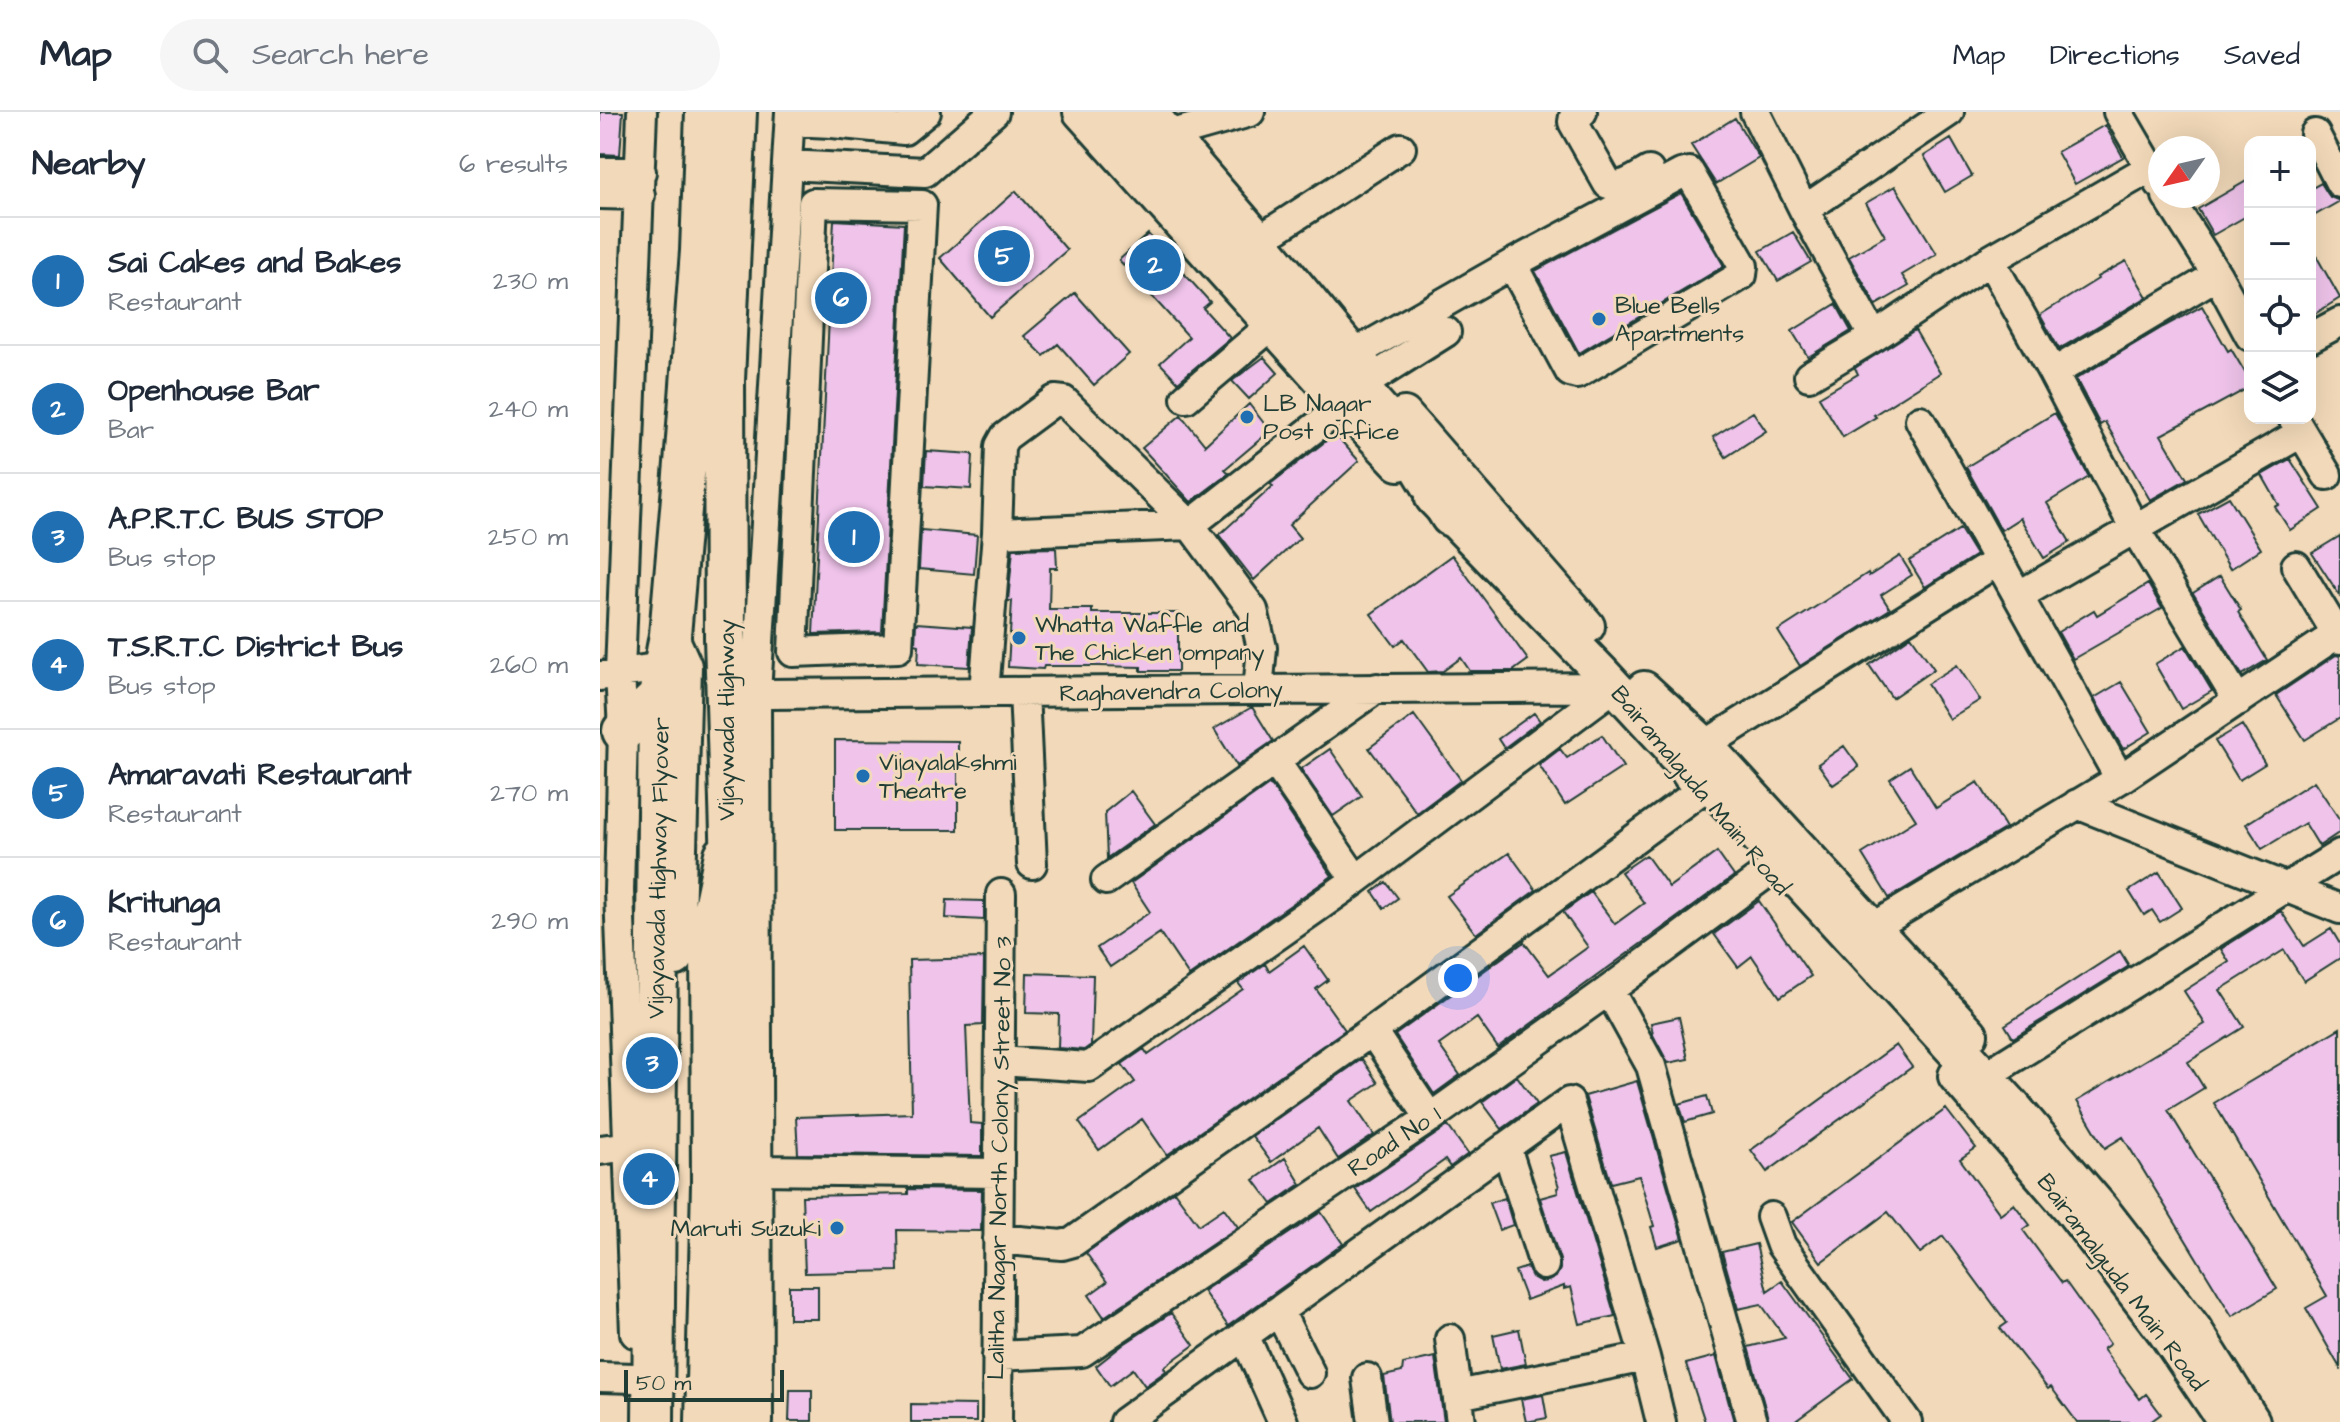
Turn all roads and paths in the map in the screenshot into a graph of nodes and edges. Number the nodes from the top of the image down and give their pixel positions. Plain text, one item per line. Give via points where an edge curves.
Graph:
1 (642, 112) edge
2 (706, 112) edge
3 (736, 112) edge
4 (926, 112) edge
5 (994, 112) edge
6 (1081, 112) edge
7 (1114, 112) edge
8 (1250, 112) edge
9 (1582, 112) edge
10 (1755, 112) edge
11 (1949, 112) edge
12 (2118, 112) edge
13 (790, 117) edge
14 (851, 118) edge
15 (1159, 123) edge
16 (2315, 134) dead end
17 (1401, 148) dead end
18 (1682, 154) dead end
19 (787, 165) junction
20 (2148, 165) edge
21 (600, 172) edge
22 (2148, 181) edge
23 (2340, 183) edge
24 (640, 184) junction
25 (600, 194) edge
26 (2175, 208) edge
27 (1804, 210) junction
28 (1259, 240) junction
29 (1990, 260) junction
30 (1512, 264) junction
31 (2217, 275) junction
32 (2340, 322) edge
33 (1272, 325) junction
34 (2244, 325) edge
35 (1446, 332) dead end
36 (2316, 335) edge
37 (1874, 337) junction
38 (1363, 366) junction
39 (2053, 373) junction
40 (1809, 376) dead end
41 (1186, 398) dead end
42 (1344, 405) junction
43 (1920, 420) dead end
44 (2297, 426) edge
45 (614, 458) edge
46 (2327, 475) dead end
47 (1451, 516) junction
48 (1190, 525) junction
49 (2135, 529) junction
50 (997, 533) junction
51 (1998, 561) junction
52 (2296, 566) dead end
53 (2018, 596) junction
54 (2338, 637) edge
55 (793, 652) junction
56 (664, 667) junction
57 (610, 674) edge
58 (1614, 687) junction
59 (1377, 688) junction
60 (1258, 690) junction
61 (984, 692) junction
62 (1024, 692) junction
63 (742, 693) junction
64 (792, 694) junction
65 (2238, 701) junction
66 (623, 731) junction
67 (1690, 749) junction
68 (1275, 761) junction
69 (2120, 779) junction
70 (1701, 790) junction
71 (2077, 804) junction
72 (729, 818) junction
73 (2340, 854) edge
74 (1032, 864) dead end
75 (1768, 872) junction
76 (1106, 880) dead end
77 (1356, 880) junction
78 (2286, 889) junction
79 (610, 892) edge
80 (1001, 894) dead end
81 (2340, 909) edge
82 (1874, 927) junction
83 (1609, 990) junction
84 (1372, 1031) junction
85 (612, 1033) edge
86 (1000, 1061) junction
87 (1999, 1067) junction
88 (1430, 1118) junction
89 (629, 1146) junction
90 (1506, 1147) junction
91 (600, 1150) edge
92 (758, 1170) junction
93 (999, 1173) junction
94 (1771, 1217) dead end
95 (998, 1239) junction
96 (1544, 1265) dead end
97 (1279, 1311) junction
98 (1244, 1335) junction
99 (1450, 1339) dead end
100 (997, 1356) junction
101 (1645, 1357) junction
102 (1310, 1373) dead end
103 (600, 1377) edge
104 (635, 1378) junction
105 (1367, 1378) dead end
106 (1459, 1409) edge
107 (634, 1422) edge
108 (653, 1422) edge
109 (669, 1422) edge
110 (703, 1422) edge
111 (734, 1422) edge
112 (758, 1422) edge
113 (997, 1422) edge
114 (1124, 1422) edge
115 (1283, 1422) edge
116 (1373, 1422) edge
117 (1661, 1422) edge
118 (1752, 1422) edge
119 (1907, 1422) edge
120 (2226, 1422) edge
121 (2249, 1422) edge
122 (2269, 1422) edge

1 - 24 street
2 - 56 highway, Vijaywada Highway via 701,251
3 - 63 highway, Vijaywada Highway via 724,380 725,638
4 - 14 street via 904,130
5 - 19 street via 925,172
6 - 33 main road, Bairamalguda Main Road
7 - 47 highway via 1408,445
8 - 15 street
9 - 18 street via 1573,122 1614,187
10 - 27 street
11 - 27 street
12 - 20 street
13 - 14 street
13 - 19 street
15 - 28 main road
16 - 23 street
17 - 28 street
19 - 63 street
21 - 24 street
22 - 29 street
24 - 25 street
24 - 45 street
26 - 31 street
27 - 37 street
28 - 38 main road
29 - 37 street
29 - 39 street
30 - 30 street via 1573,374 1744,272 1689,172
30 - 38 street
31 - 34 street
31 - 39 street
32 - 36 street
33 - 41 street
33 - 42 main road, Bairamalguda Main Road
35 - 38 street
37 - 40 street
38 - 67 main road
39 - 49 street
42 - 47 main road, Bairamalguda Main Road
42 - 48 street
43 - 51 street
44 - 46 street
44 - 49 street
45 - 57 street
47 - 58 main road, Bairamalguda Main Road
48 - 50 street
48 - 50 street via 1064,401 1055,400 1000,446
48 - 60 street via 1253,610 1262,648
49 - 53 street
49 - 65 street
50 - 61 street
51 - 53 street
51 - 67 street
52 - 54 street
53 - 69 street
54 - 65 street
55 - 55 street via 813,203 922,205 898,648
55 - 64 street
56 - 57 street
56 - 66 highway
56 - 108 highway, Vijayavada Highway Flyover
56 - 109 main road, Vijaywada Highway via 684,666
57 - 66 street
58 - 59 street, Raghavendra Colony
58 - 67 main road, Bairamalguda Main Road
58 - 77 street
59 - 60 street, Raghavendra Colony
59 - 68 street
60 - 62 street, Raghavendra Colony
61 - 62 street, Raghavendra Colony
61 - 64 street, Raghavendra Colony
62 - 74 street
63 - 64 street, Raghavendra Colony
63 - 72 highway, Vijaywada Highway
63 - 92 street
65 - 69 street
66 - 79 street
67 - 70 main road, Bairamalguda Main Road
67 - 82 main road
67 - 121 highway via 1705,775 2099,1211 2191,1330
68 - 76 street
68 - 77 street
69 - 71 street
70 - 75 main road, Bairamalguda Main Road
70 - 84 street
71 - 78 street
71 - 82 street
72 - 110 main road, Vijaywada Highway via 708,922
72 - 111 highway via 734,932
73 - 78 street
75 - 83 street, Road No 1
75 - 120 main road, Bairamalguda Main Road via 2071,1209
77 - 86 street via 1089,1067
78 - 81 street
78 - 87 street
79 - 85 street
80 - 86 street, Lalitha Nagar North Colony Street No 3
82 - 87 main road
83 - 88 street, Road No 1
83 - 118 street via 1651,1066
84 - 88 street
84 - 95 street via 1073,1242
85 - 89 street
86 - 93 street, Lalitha Nagar North Colony Street No 3
87 - 122 main road via 2150,1248
88 - 100 street, Road No 1 via 1082,1352
89 - 91 street
89 - 104 street
90 - 96 street
90 - 97 street
90 - 101 street via 1569,1102
92 - 93 street
92 - 112 street
93 - 95 street, Lalitha Nagar North Colony Street No 3
94 - 119 street via 1781,1245
95 - 100 street, Lalitha Nagar North Colony Street No 3
97 - 98 street
97 - 102 street
98 - 114 street
98 - 115 street
99 - 106 street
100 - 113 street, Lalitha Nagar North Colony Street No 3
101 - 106 street
101 - 117 street
103 - 104 street
104 - 107 street
105 - 116 street

